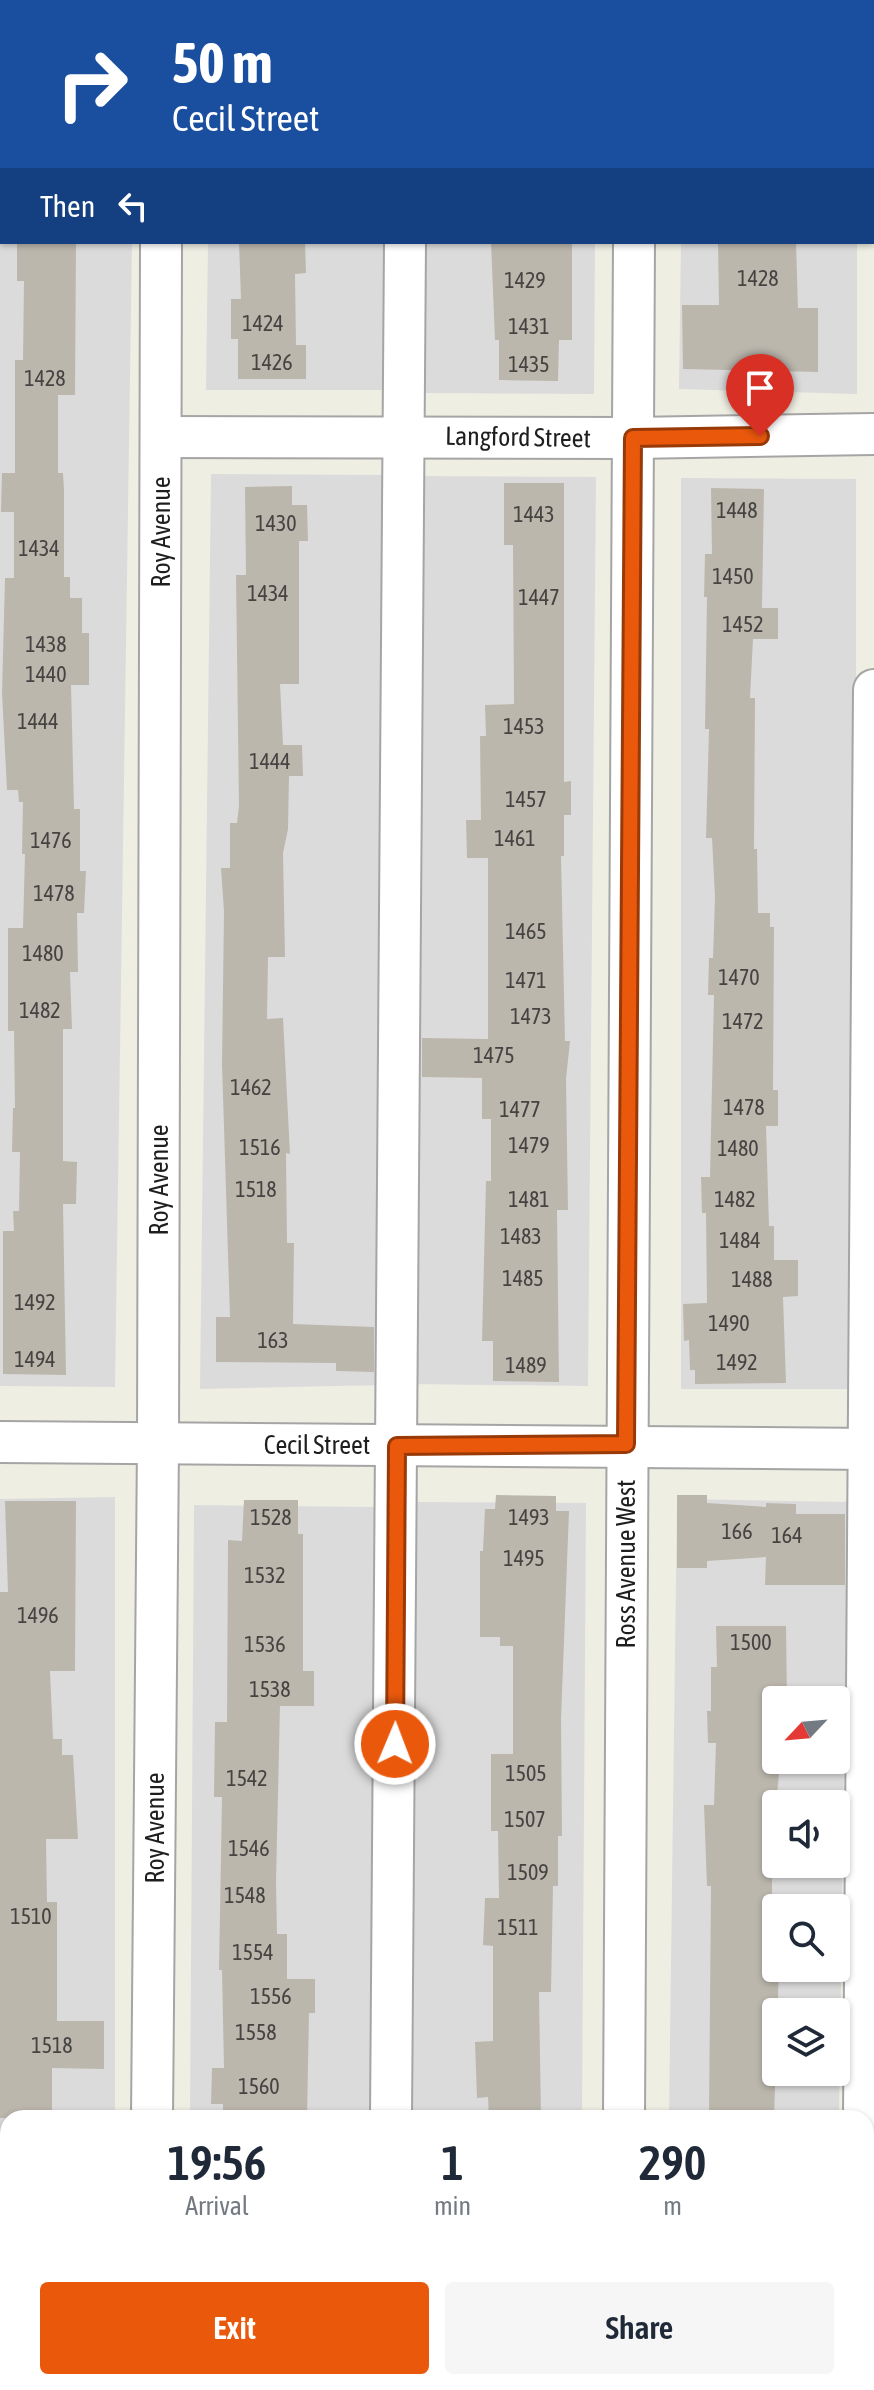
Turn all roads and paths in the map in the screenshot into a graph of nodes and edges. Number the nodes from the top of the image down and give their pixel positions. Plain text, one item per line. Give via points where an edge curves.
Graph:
1 (161, 244) edge
2 (405, 244) edge
3 (634, 244) edge
4 (874, 434) edge
5 (405, 436) junction
6 (162, 437) junction
7 (633, 438) junction
8 (874, 690) edge
9 (0, 1442) edge
10 (158, 1444) junction
11 (626, 1444) junction
12 (397, 1446) junction
13 (872, 1449) edge
14 (152, 2110) edge
15 (391, 2110) edge
16 (624, 2110) edge
17 (864, 2110) edge

1 - 6 street, Roy Avenue
2 - 5 street
3 - 7 street, Ross Avenue West
4 - 7 street, Langford Street
5 - 6 street, Langford Street
5 - 7 street, Langford Street
5 - 12 street
6 - 10 street, Roy Avenue
7 - 11 street, Ross Avenue West
8 - 13 street
9 - 10 street, Cecil Street
10 - 12 street, Cecil Street
10 - 14 street, Roy Avenue
11 - 12 street, Cecil Street
11 - 13 street, Cecil Street
11 - 16 street, Ross Avenue West
12 - 15 street
13 - 17 street

